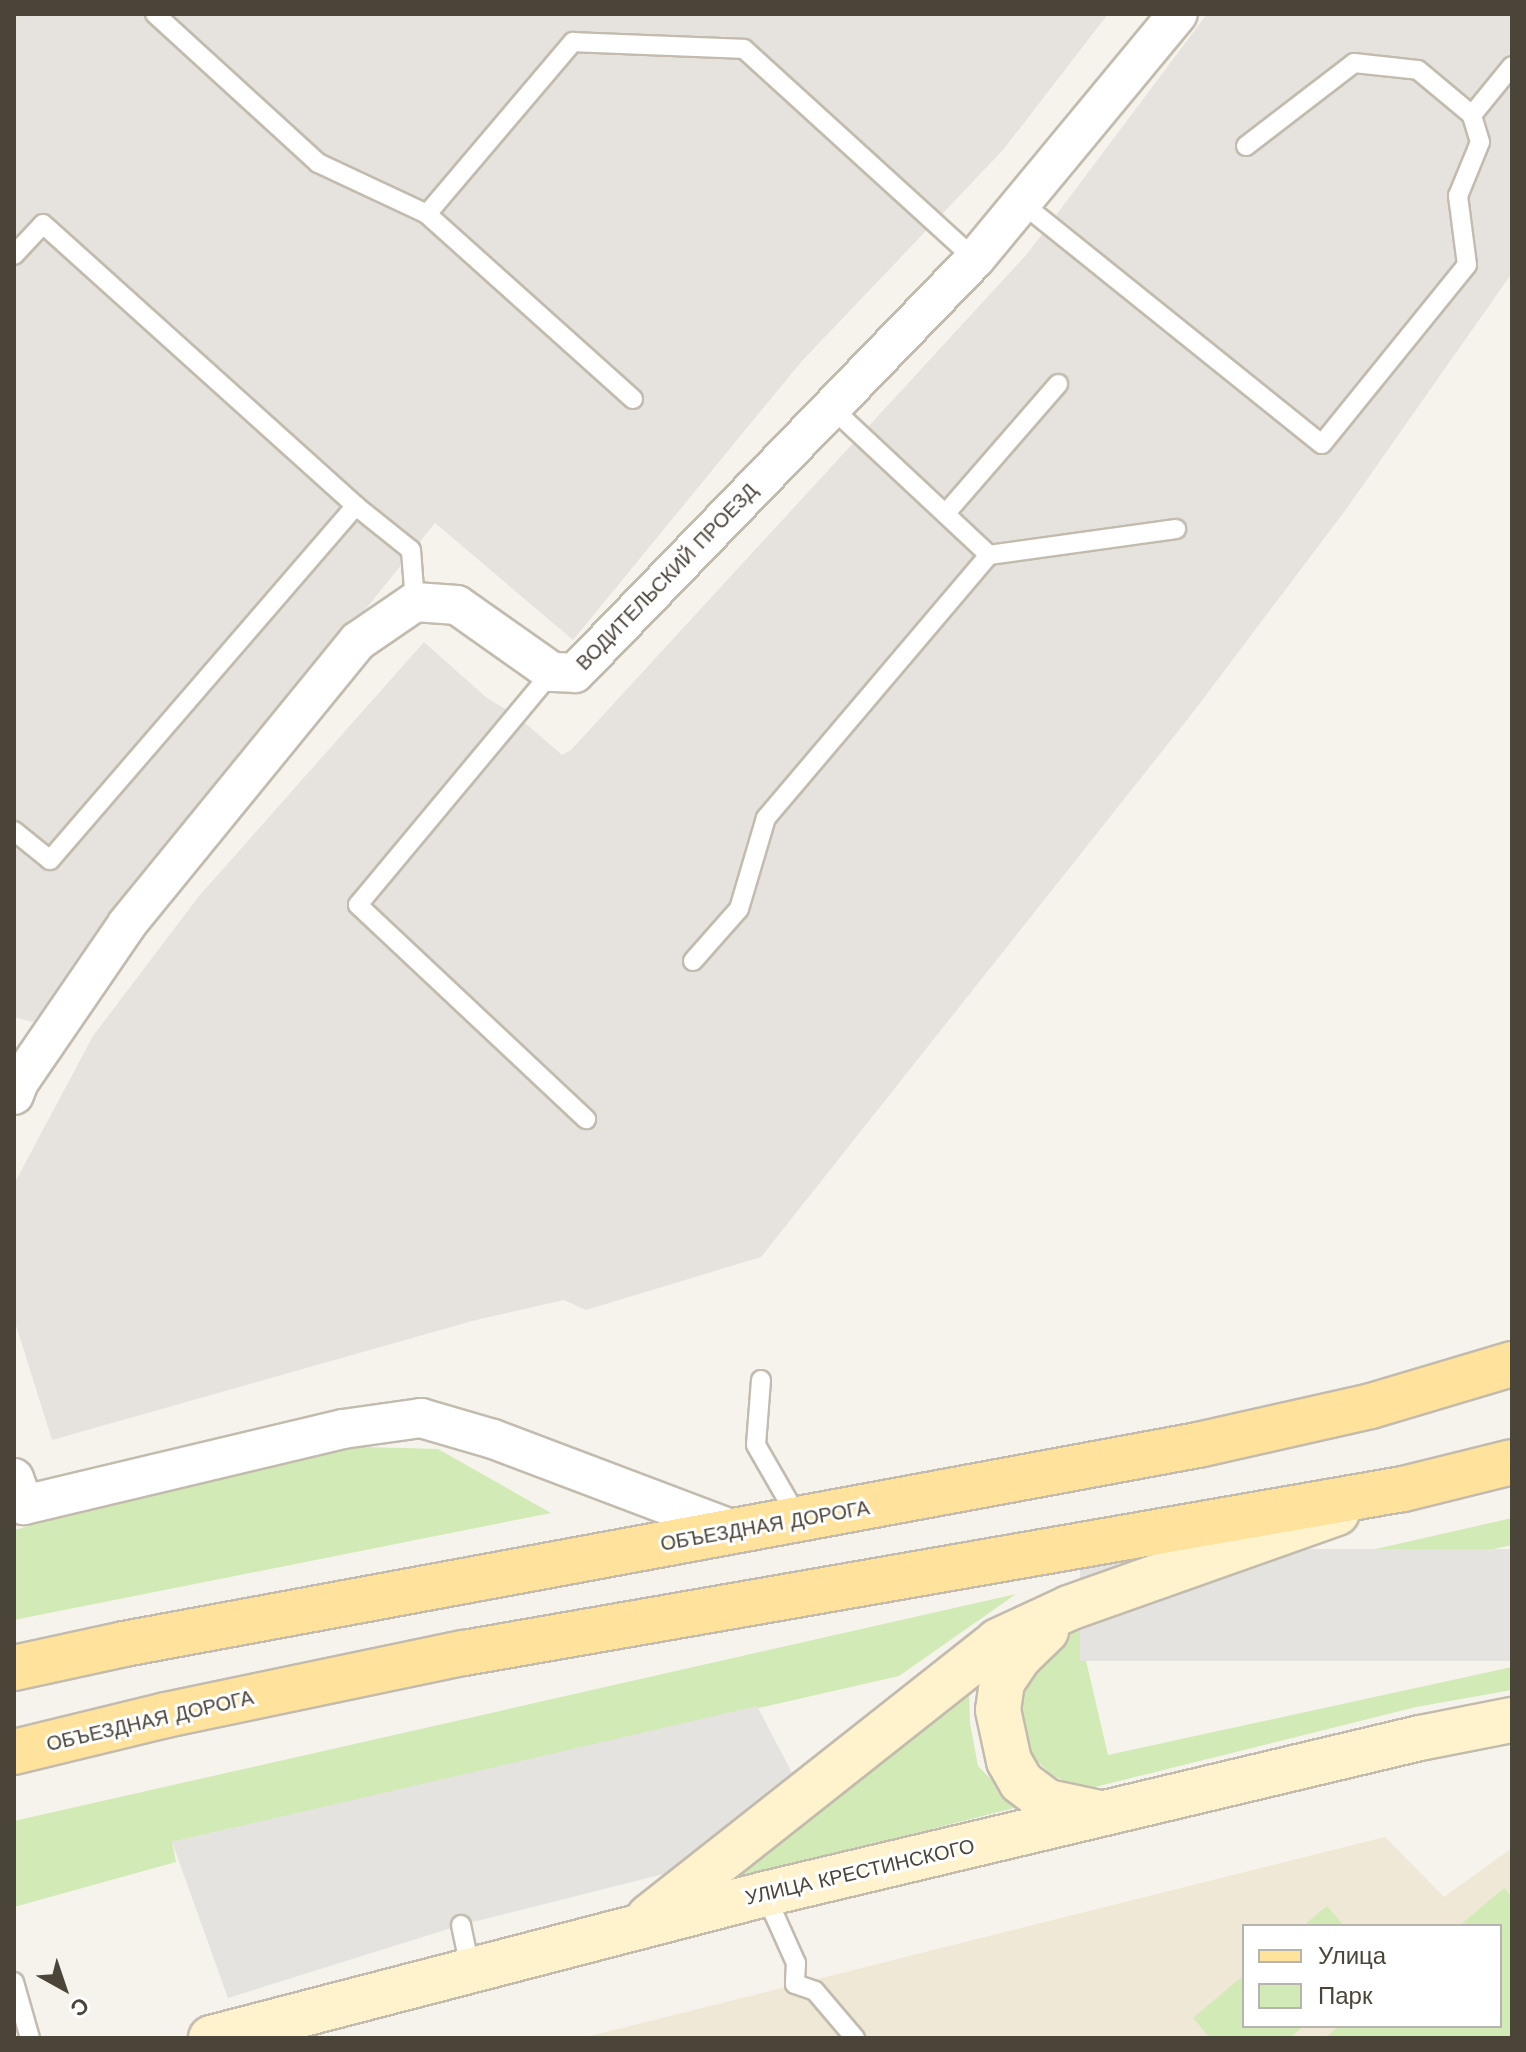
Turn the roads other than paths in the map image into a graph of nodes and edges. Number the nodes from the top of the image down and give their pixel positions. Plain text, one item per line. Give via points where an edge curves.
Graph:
1 (155, 14) edge
2 (1178, 14) edge
3 (1512, 66) edge
4 (1472, 115) junction
5 (1246, 146) dead end
6 (1023, 204) junction
7 (427, 214) junction
8 (14, 255) edge
9 (975, 259) junction
10 (1058, 384) dead end
11 (633, 399) dead end
12 (832, 408) junction
13 (356, 506) junction
14 (946, 513) junction
15 (1176, 529) dead end
16 (989, 555) junction
17 (415, 602) junction
18 (552, 672) junction
19 (14, 831) edge
20 (693, 961) dead end
21 (16, 1085) edge
22 (586, 1119) dead end
23 (1512, 1337) edge
24 (1512, 1364) edge
25 (761, 1380) dead end
26 (1371, 1406) junction
27 (1512, 1462) edge
28 (1403, 1489) junction
29 (17, 1497) edge
30 (800, 1521) junction
31 (739, 1532) junction
32 (1069, 1608) junction
33 (14, 1668) edge
34 (1512, 1720) edge
35 (14, 1752) edge
36 (1106, 1814) junction
37 (765, 1894) junction
38 (461, 1925) dead end
39 (638, 1926) junction
40 (471, 1972) junction
41 (14, 1982) edge
42 (30, 2038) edge
43 (211, 2038) edge
44 (855, 2038) edge

1 - 7 lane via 318,163
2 - 6 street, ВОДИТЕЛЬСКИЙ ПРОЕЗД
3 - 4 lane
4 - 5 lane via 1418,70 1354,63
4 - 6 lane via 1480,142 1458,196 1467,265 1322,444
6 - 9 street, ВОДИТЕЛЬСКИЙ ПРОЕЗД
7 - 9 lane via 573,42 744,49
7 - 11 lane
8 - 13 lane via 43,224
9 - 12 street, ВОДИТЕЛЬСКИЙ ПРОЕЗД
10 - 14 lane
12 - 14 lane
12 - 18 street, ВОДИТЕЛЬСКИЙ ПРОЕЗД via 575,673
13 - 17 lane via 411,550
13 - 19 lane via 50,860
14 - 16 lane
15 - 16 lane
16 - 20 lane via 766,818 739,909
17 - 18 street, ВОДИТЕЛЬСКИЙ ПРОЕЗД via 457,605
17 - 21 street via 358,641 127,924
18 - 22 lane via 358,905
23 - 26 main road
24 - 26 main road, ОБЪЕЗДНАЯ ДОРОГА
25 - 30 lane via 756,1445
26 - 30 main road, ОБЪЕЗДНАЯ ДОРОГА via 1198,1445
27 - 28 main road, ОБЪЕЗДНАЯ ДОРОГА
28 - 32 street
28 - 35 main road, ОБЪЕЗДНАЯ ДОРОГА via 464,1653
29 - 31 street via 343,1429 421,1418 493,1439
30 - 31 main road, ОБЪЕЗДНАЯ ДОРОГА
31 - 33 main road, ОБЪЕЗДНАЯ ДОРОГА
32 - 36 street via 1019,1657 1002,1682 998,1710 1009,1761 1021,1782 1048,1802
32 - 39 street via 998,1641
34 - 36 street, УЛИЦА КРЕСТИНСКОГО
36 - 37 street, УЛИЦА КРЕСТИНСКОГО
37 - 39 street, УЛИЦА КРЕСТИНСКОГО
37 - 44 lane via 796,1963 795,1984 815,1991
38 - 40 lane
39 - 40 street, УЛИЦА КРЕСТИНСКОГО
40 - 43 street, УЛИЦА КРЕСТИНСКОГО
41 - 42 lane

